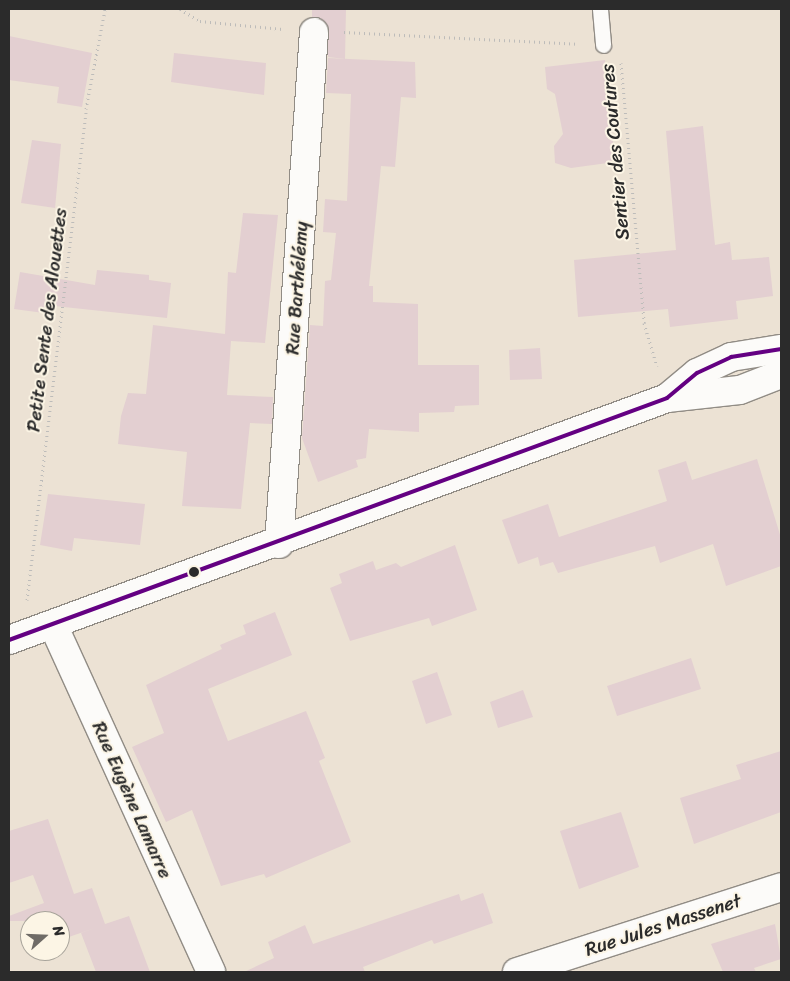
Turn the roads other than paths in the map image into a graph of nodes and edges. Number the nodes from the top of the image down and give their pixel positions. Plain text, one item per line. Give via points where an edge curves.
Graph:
1 (600, 9) edge
2 (314, 32) road end
3 (603, 45) road end
4 (781, 349) edge
5 (781, 374) edge
6 (666, 398) junction
7 (279, 544) junction
8 (54, 627) junction
9 (16, 638) edge
10 (781, 887) edge
11 (211, 972) edge
12 (517, 972) edge

1 - 3 lane
2 - 7 street, Rue Barthélémy
4 - 6 street via 731,357 696,373
5 - 6 street via 740,390
6 - 7 street
7 - 8 street
8 - 9 street
8 - 11 street, Rue Eugène Lamarre
10 - 12 street, Rue Jules Massenet

